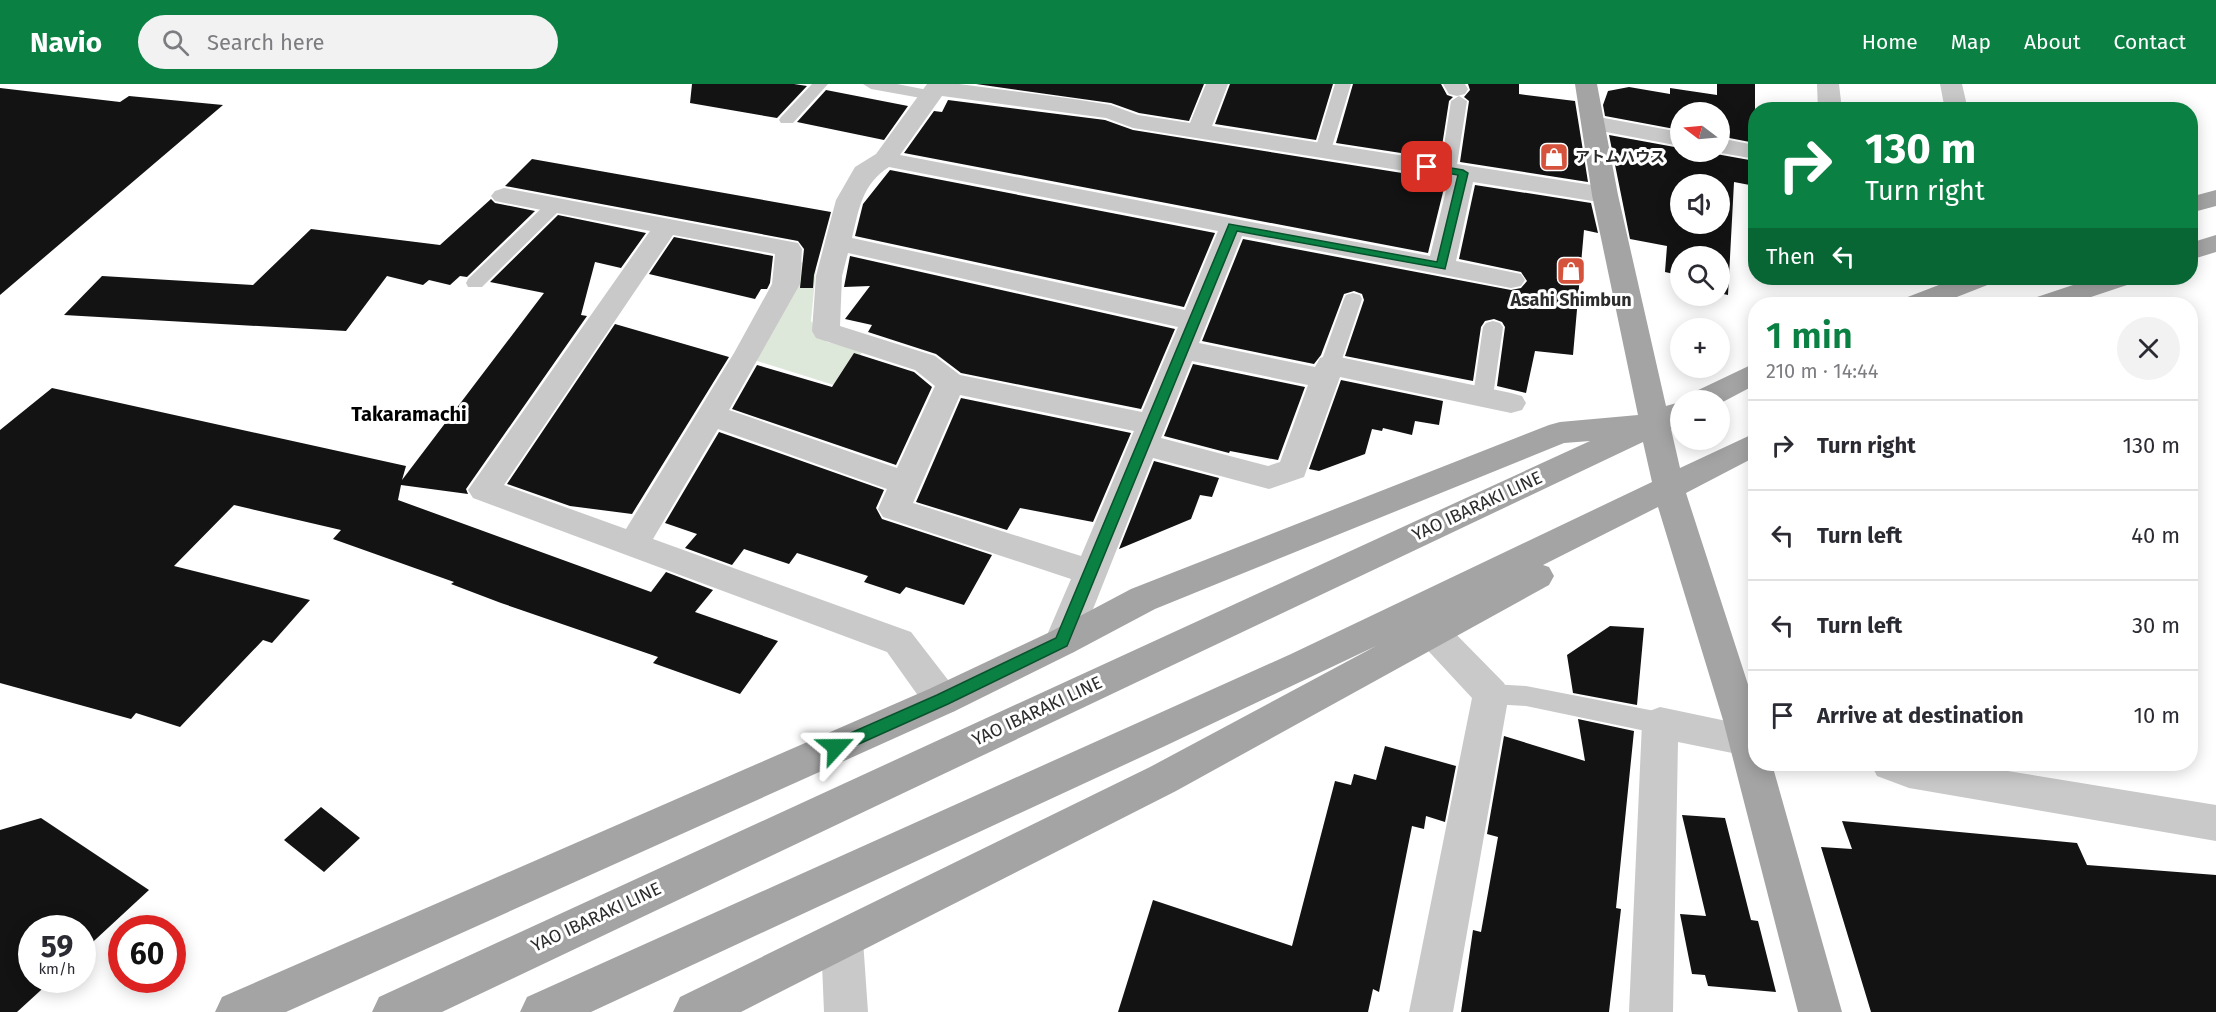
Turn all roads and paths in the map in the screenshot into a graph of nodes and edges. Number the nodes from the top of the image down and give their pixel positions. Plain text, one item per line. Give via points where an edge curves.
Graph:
1 (820, 84) edge
2 (871, 84) edge
3 (1218, 84) edge
4 (1343, 84) edge
5 (1586, 84) edge
6 (1828, 84) edge
7 (936, 89) edge
8 (1457, 91) edge
9 (1076, 95) edge
10 (1829, 102) edge
11 (787, 120) dead end
12 (1593, 123) junction
13 (1199, 130) junction
14 (1670, 137) edge
15 (1730, 147) edge
16 (1323, 150) junction
17 (1748, 151) edge
18 (885, 159) junction
19 (1456, 172) junction
20 (1605, 195) junction
21 (504, 196) dead end
22 (2216, 198) edge
23 (2198, 203) edge
24 (554, 206) junction
25 (666, 227) junction
26 (1233, 227) junction
27 (2216, 243) edge
28 (789, 249) junction
29 (2198, 249) edge
30 (836, 250) junction
31 (1441, 267) junction
32 (1511, 280) dead end
33 (476, 283) dead end
34 (1962, 285) edge
35 (2100, 285) edge
36 (1932, 297) edge
37 (2064, 297) edge
38 (1353, 299) dead end
39 (1194, 321) junction
40 (1493, 327) dead end
41 (1182, 349) junction
42 (1328, 372) junction
43 (1748, 377) edge
44 (951, 383) junction
45 (1722, 390) edge
46 (1497, 400) joint
47 (711, 415) junction
48 (1668, 418) edge
49 (1147, 434) junction
50 (1748, 448) edge
51 (906, 483) junction
52 (1668, 489) junction
53 (633, 545) junction
54 (1090, 572) junction
55 (1432, 632) junction
56 (1062, 642) junction
57 (1491, 694) junction
58 (942, 700) junction
59 (1660, 723) junction
60 (1748, 728) edge
61 (1759, 771) edge
62 (1909, 771) edge
63 (2216, 823) edge
64 (842, 940) junction
65 (237, 1012) edge
66 (394, 1012) edge
67 (542, 1012) edge
68 (695, 1012) edge
69 (846, 1012) edge
70 (1431, 1012) edge
71 (1651, 1012) edge
72 (1820, 1012) edge

1 - 11 lane
2 - 7 lane
3 - 13 street
4 - 16 lane
5 - 12 main road
6 - 10 street
7 - 9 street
7 - 18 street
8 - 19 lane
9 - 13 street via 1133,121
12 - 14 street
12 - 20 main road
13 - 16 street
15 - 17 street
16 - 19 street
18 - 26 street
18 - 30 street via 864,172 849,200
19 - 20 street
19 - 31 street
20 - 48 main road
21 - 24 street
22 - 23 main road
24 - 25 street
24 - 33 lane
25 - 28 street
25 - 53 street via 484,490
26 - 31 street
26 - 39 street
27 - 29 main road
28 - 30 street
28 - 47 street via 786,284
30 - 39 street
30 - 44 street via 829,276 826,331 925,363
31 - 32 street
34 - 36 main road
35 - 37 main road
38 - 42 lane
39 - 41 street
40 - 46 lane
41 - 42 street
41 - 49 street
42 - 46 street
42 - 49 street via 1293,469 1269,478
43 - 45 main road
44 - 49 street
44 - 51 street
47 - 51 street
47 - 53 street
48 - 52 main road
48 - 56 main road via 1560,433 1143,599
48 - 66 main road, YAO IBARAKI LINE
49 - 54 street
50 - 52 main road
51 - 54 street via 894,509
52 - 55 main road via 1537,576
52 - 60 main road
52 - 67 main road via 1305,664
53 - 58 street via 899,642
54 - 56 street
55 - 57 street
55 - 64 main road via 1163,779
56 - 58 main road
57 - 59 lane via 1526,696
57 - 70 street
58 - 65 main road
59 - 60 street
59 - 71 street
61 - 72 main road
62 - 63 street
64 - 68 main road
64 - 69 street

